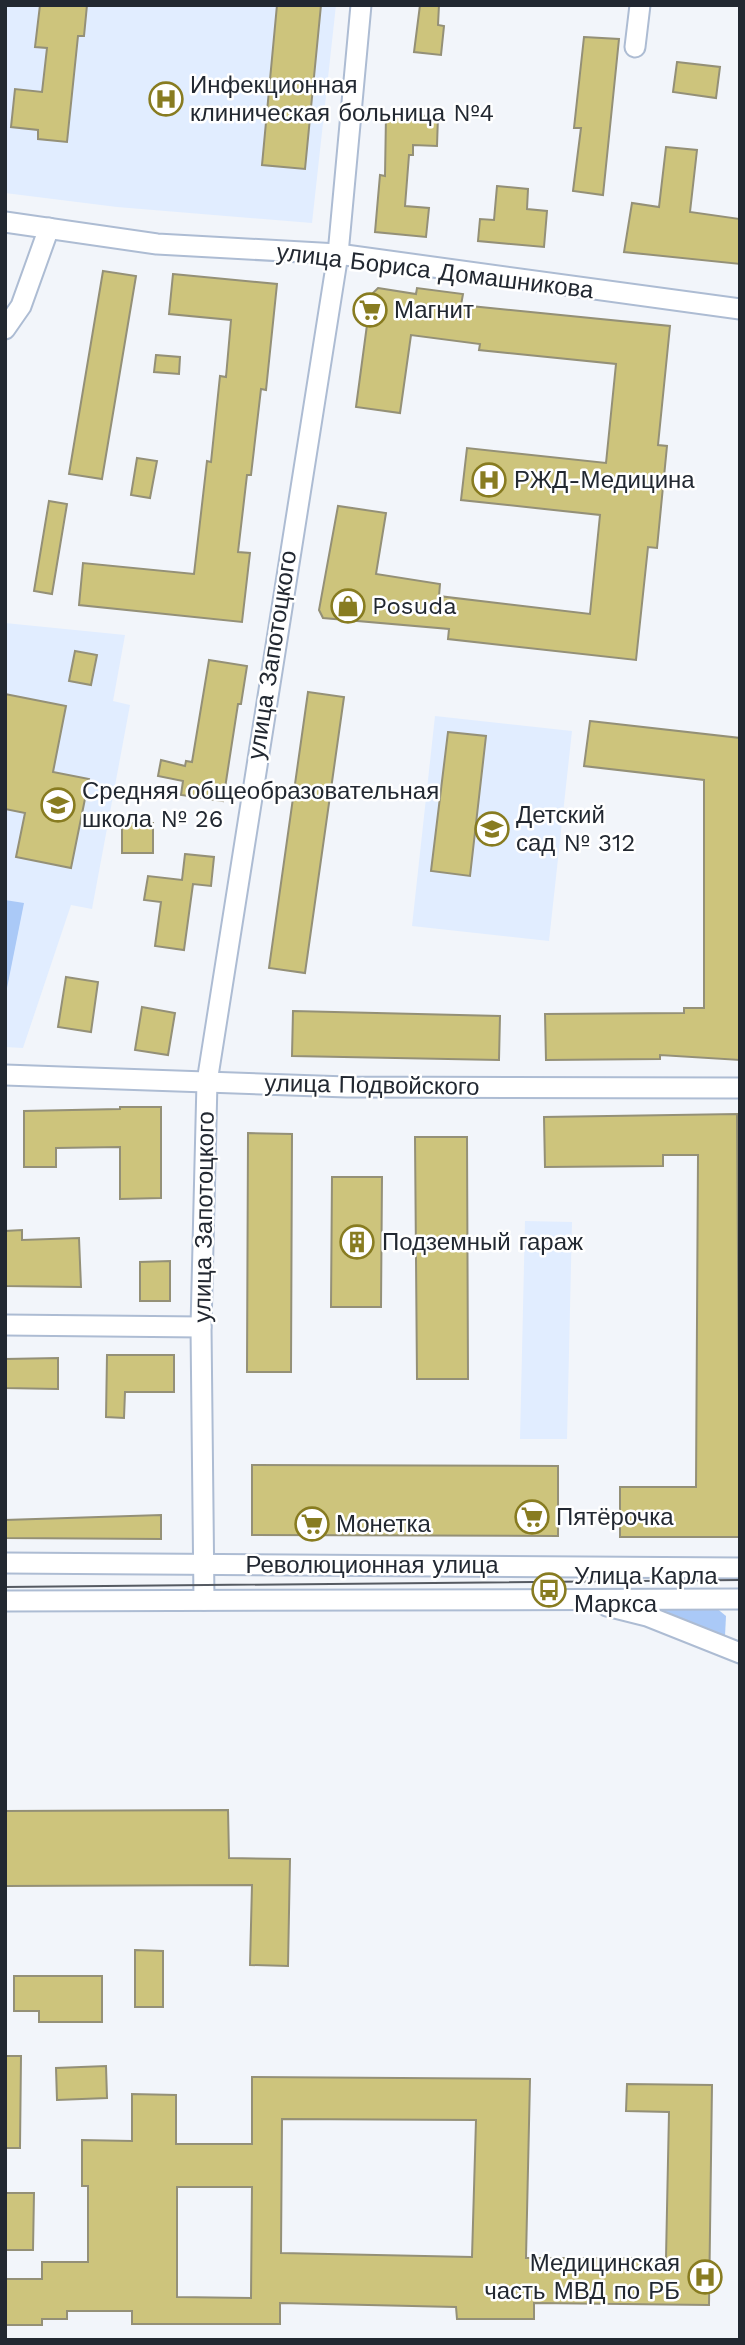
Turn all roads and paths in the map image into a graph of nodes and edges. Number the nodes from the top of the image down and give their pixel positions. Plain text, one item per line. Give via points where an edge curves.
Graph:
1 (361, 5) edge
2 (640, 5) edge
3 (635, 47) dead end
4 (5, 222) edge
5 (49, 228) junction
6 (338, 254) junction
7 (740, 309) edge
8 (5, 329) edge
9 (5, 1075) edge
10 (206, 1082) junction
11 (740, 1088) edge
12 (5, 1325) edge
13 (201, 1327) junction
14 (5, 1563) edge
15 (204, 1564) junction
16 (740, 1568) edge
17 (575, 1599) junction
18 (740, 1599) edge
19 (204, 1600) junction
20 (5, 1601) edge
21 (740, 1653) edge

1 - 6 street, улица Запотоцкого
2 - 3 street
4 - 5 street, улица Бориса Домашникова
5 - 6 street, улица Бориса Домашникова via 157,244
5 - 8 street via 21,306
6 - 7 street, улица Бориса Домашникова
6 - 10 street, улица Запотоцкого
9 - 10 street, улица Подвойского
10 - 11 street, улица Подвойского
10 - 13 street, улица Запотоцкого
12 - 13 street
13 - 15 street, улица Запотоцкого
14 - 15 street, Революционная улица
15 - 16 street, Революционная улица
15 - 19 street, улица Запотоцкого
17 - 18 street, Революционная улица
17 - 19 street, Революционная улица
17 - 21 street via 647,1616
19 - 20 street, Революционная улица

